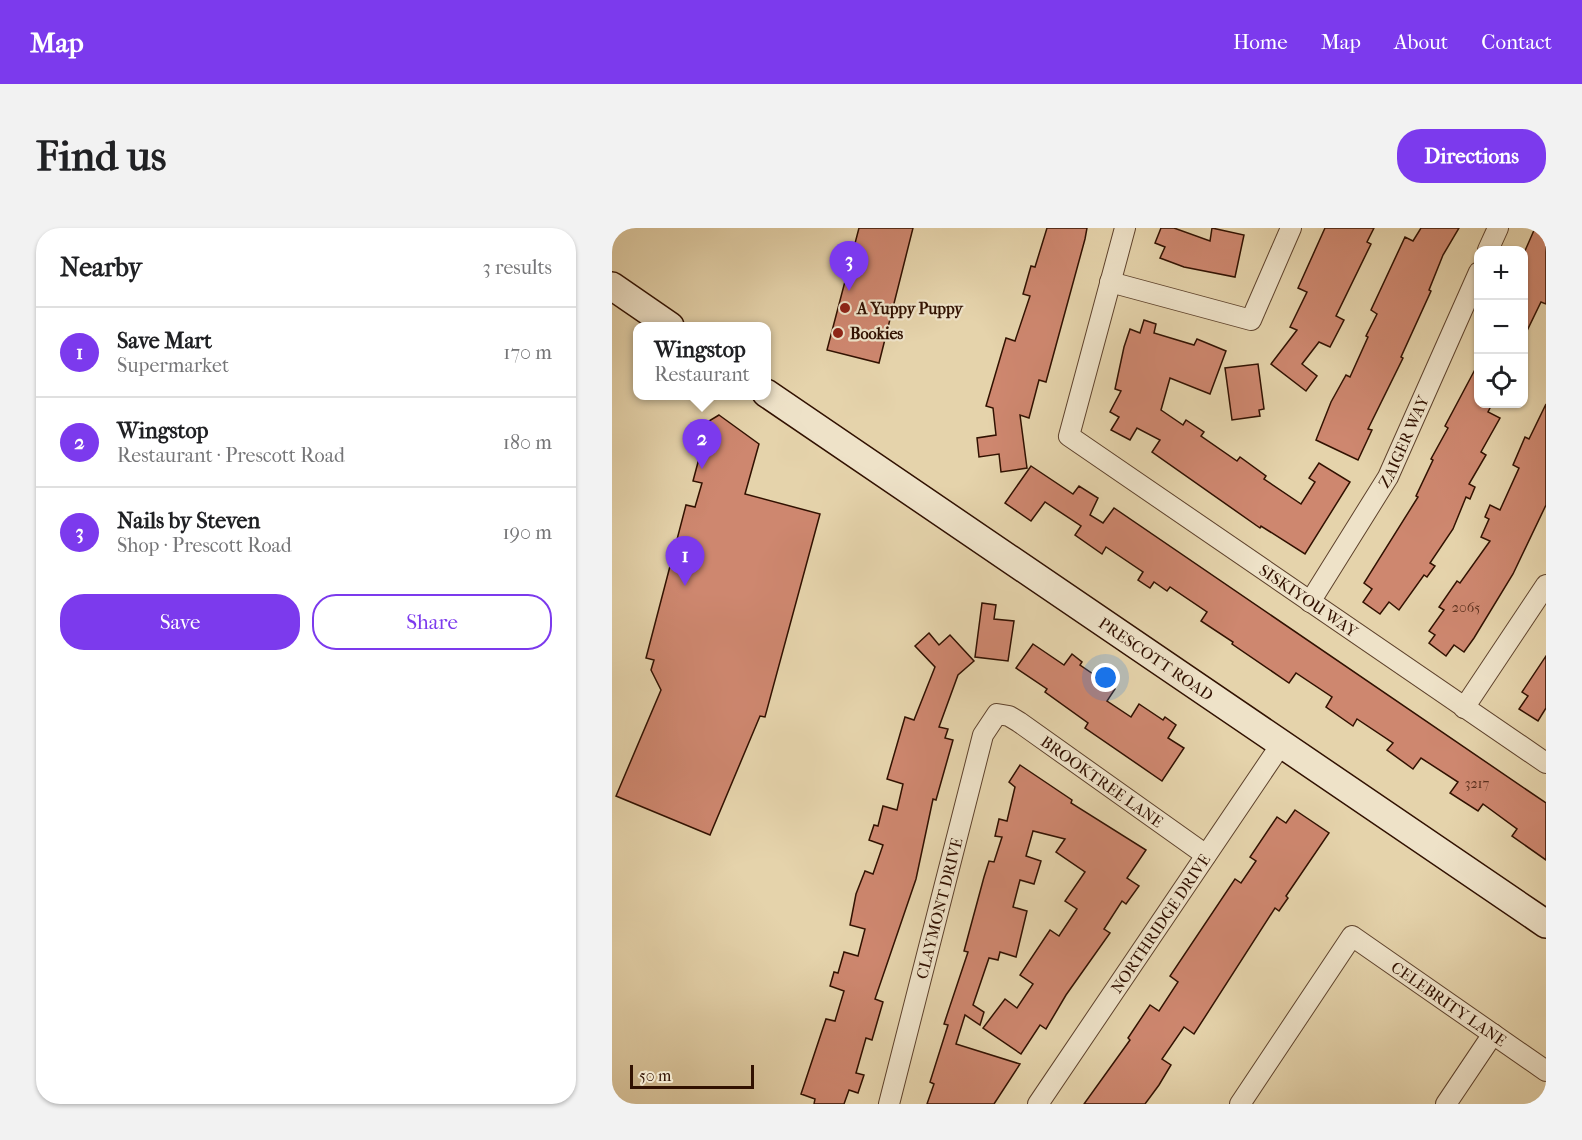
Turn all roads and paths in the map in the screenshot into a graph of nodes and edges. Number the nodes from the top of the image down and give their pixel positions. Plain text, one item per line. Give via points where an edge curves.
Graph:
1 (1125, 228) edge
2 (1291, 228) edge
3 (1498, 228) edge
4 (1490, 246) edge
5 (1110, 282) junction
6 (1474, 283) edge
7 (612, 286) edge
8 (663, 322) edge
9 (771, 396) edge
10 (1546, 585) edge
11 (1310, 602) junction
12 (1464, 708) junction
13 (997, 714) joint
14 (1282, 743) junction
15 (1546, 763) edge
16 (1206, 855) junction
17 (1546, 924) edge
18 (1493, 1034) junction
19 (1546, 1071) edge
20 (889, 1104) edge
21 (1038, 1104) edge
22 (1240, 1104) edge
23 (1446, 1104) edge

1 - 5 street
2 - 5 street via 1251,320
3 - 4 street
5 - 11 street, SISKIYOU WAY via 1069,436
6 - 11 street, ZAIGER WAY via 1388,477
7 - 8 main road
9 - 14 main road, PRESCOTT ROAD
10 - 12 street
11 - 12 street, SISKIYOU WAY
12 - 15 street, SISKIYOU WAY
13 - 16 street, BROOKTREE LANE via 1019,722
13 - 20 street, CLAYMONT DRIVE via 983,735
14 - 16 street, NORTHRIDGE DRIVE
14 - 17 main road, PRESCOTT ROAD
16 - 21 street, NORTHRIDGE DRIVE
18 - 19 street, CELEBRITY LANE
18 - 22 street, CELEBRITY LANE via 1352,936
18 - 23 street

